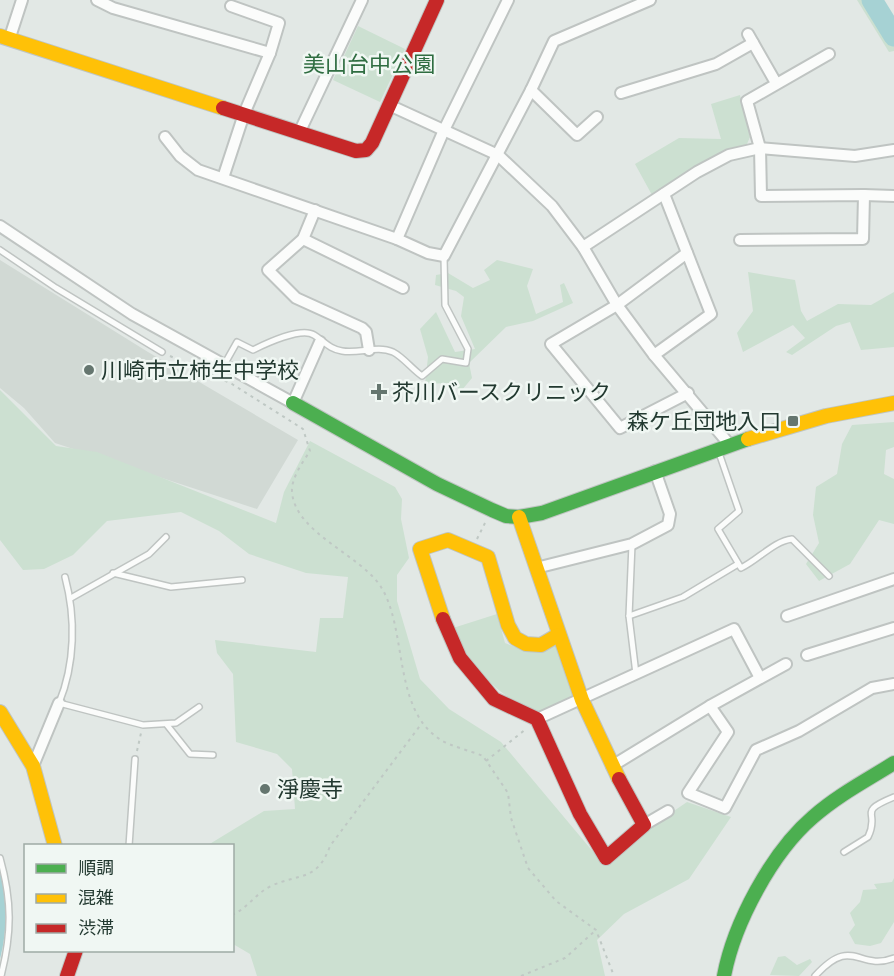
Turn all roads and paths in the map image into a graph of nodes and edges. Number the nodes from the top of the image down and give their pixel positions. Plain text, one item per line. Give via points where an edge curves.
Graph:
1 (22, 0) edge
2 (97, 0) edge
3 (362, 0) edge
4 (437, 0) edge
5 (508, 0) edge
6 (651, 0) edge
7 (232, 3) edge
8 (630, 3) edge
9 (5, 36) edge
10 (270, 52) junction
11 (829, 54) dead end
12 (776, 83) junction
13 (531, 90) junction
14 (621, 93) dead end
15 (388, 105) junction
16 (244, 114) junction
17 (597, 117) dead end
18 (444, 130) junction
19 (299, 133) junction
20 (165, 137) dead end
21 (760, 148) junction
22 (894, 150) edge
23 (498, 154) junction
24 (223, 178) junction
25 (664, 194) junction
26 (864, 195) junction
27 (894, 196) edge
28 (315, 210) junction
29 (0, 226) edge
30 (303, 239) junction
31 (396, 239) junction
32 (741, 240) dead end
33 (583, 247) junction
34 (0, 250) edge
35 (687, 253) junction
36 (444, 256) junction
37 (403, 288) dead end
38 (617, 305) junction
39 (320, 342) junction
40 (369, 350) junction
41 (162, 352) joint
42 (654, 355) junction
43 (224, 366) junction
44 (688, 393) junction
45 (293, 403) junction
46 (894, 403) edge
47 (723, 446) junction
48 (655, 471) junction
49 (519, 517) junction
50 (486, 521) dead end
51 (166, 537) dead end
52 (632, 544) junction
53 (472, 550) junction
54 (738, 564) junction
55 (536, 568) junction
56 (114, 573) junction
57 (829, 576) dead end
58 (65, 577) dead end
59 (894, 579) edge
60 (242, 580) dead end
61 (70, 598) junction
62 (629, 616) junction
63 (787, 616) dead end
64 (894, 628) edge
65 (558, 635) junction
66 (807, 655) dead end
67 (786, 664) dead end
68 (637, 675) junction
69 (760, 678) junction
70 (894, 684) edge
71 (582, 700) junction
72 (59, 703) junction
73 (710, 706) junction
74 (199, 707) dead end
75 (0, 711) edge
76 (537, 720) junction
77 (422, 723) junction
78 (143, 725) junction
79 (167, 725) junction
80 (522, 731) dead end
81 (213, 755) dead end
82 (135, 759) joint
83 (486, 761) junction
84 (894, 763) edge
85 (33, 766) junction
86 (612, 766) junction
87 (894, 796) edge
88 (668, 811) dead end
89 (644, 825) junction
90 (54, 844) edge
91 (129, 844) edge
92 (844, 852) dead end
93 (0, 858) edge
94 (234, 914) edge
95 (596, 930) junction
96 (76, 952) edge
97 (894, 958) edge
98 (1, 976) edge
99 (67, 976) edge
100 (521, 976) edge
101 (614, 976) edge
102 (724, 976) edge
103 (815, 976) edge

1 - 9 street
2 - 10 street via 113,8
3 - 19 street
4 - 15 street
5 - 18 street
6 - 8 street
7 - 10 street via 279,23
8 - 13 street via 554,42
9 - 16 street
10 - 16 street
11 - 12 street
12 - 14 street via 751,39 716,64
12 - 21 street via 747,101
13 - 17 street via 577,135
13 - 23 street
15 - 18 street
15 - 19 street via 366,150 356,151
16 - 19 street
16 - 24 street
18 - 23 street
18 - 31 street
20 - 24 street via 198,170
21 - 22 street via 855,156
21 - 25 street via 729,155
21 - 26 street via 761,196
23 - 33 street via 552,206
23 - 36 street
24 - 28 street
25 - 33 street
25 - 35 street
26 - 27 street
26 - 32 street via 863,240
28 - 30 street
28 - 31 street
29 - 43 street via 132,314
30 - 37 street
30 - 40 street via 268,270 296,298 362,328
31 - 36 street
33 - 38 street
34 - 41 lane
35 - 38 street
35 - 42 street via 711,314
36 - 40 lane via 445,304 468,349 466,363 442,359 422,376 393,352
38 - 42 street
38 - 44 street via 551,344 620,428
39 - 40 lane via 339,351
39 - 43 lane via 305,333 265,341 253,350 237,342
39 - 45 street
41 - 77 path via 232,384 303,429 310,451 292,492 300,514 381,588 390,605 408,691
42 - 44 street
43 - 45 street
44 - 47 street
45 - 49 street via 437,483 506,516
46 - 47 street via 826,416
47 - 48 street
47 - 54 lane via 739,511 718,529
48 - 49 street via 542,513
48 - 52 street via 670,514 668,525
49 - 55 street
50 - 53 path
51 - 56 lane via 149,554
52 - 55 street
52 - 62 lane
53 - 65 street via 488,557 515,638 541,645
53 - 76 street via 448,540 420,549 446,628 460,658 494,699
54 - 57 lane via 741,568 757,561 779,543 792,539
54 - 62 lane via 683,597
55 - 65 street
56 - 60 lane via 171,587
56 - 61 lane
58 - 61 lane
59 - 63 street
61 - 72 lane via 72,659 69,680
62 - 68 lane
64 - 66 street
65 - 71 street
67 - 69 street
68 - 69 street via 734,629
68 - 71 street
69 - 73 street
70 - 73 street via 872,688 799,731 756,750 725,808 688,793 728,732
71 - 76 street
71 - 86 street
72 - 78 lane
72 - 85 street
73 - 86 street
74 - 79 lane
75 - 85 street
76 - 89 street via 580,814 606,858
77 - 83 path via 441,741 462,746
77 - 94 path via 320,865 305,877 269,887 248,907
78 - 79 lane
78 - 82 path
79 - 81 lane via 190,754
80 - 83 path
82 - 91 lane
83 - 95 path via 508,793 511,818 528,868 556,901
84 - 102 street via 831,803 788,844 746,914 731,946
85 - 90 street
86 - 89 street
87 - 92 lane via 873,805 868,837
88 - 89 street
93 - 98 lane via 9,898 10,934
95 - 100 path via 566,958
95 - 101 path
96 - 99 street
97 - 103 lane via 878,961 841,954 828,961

